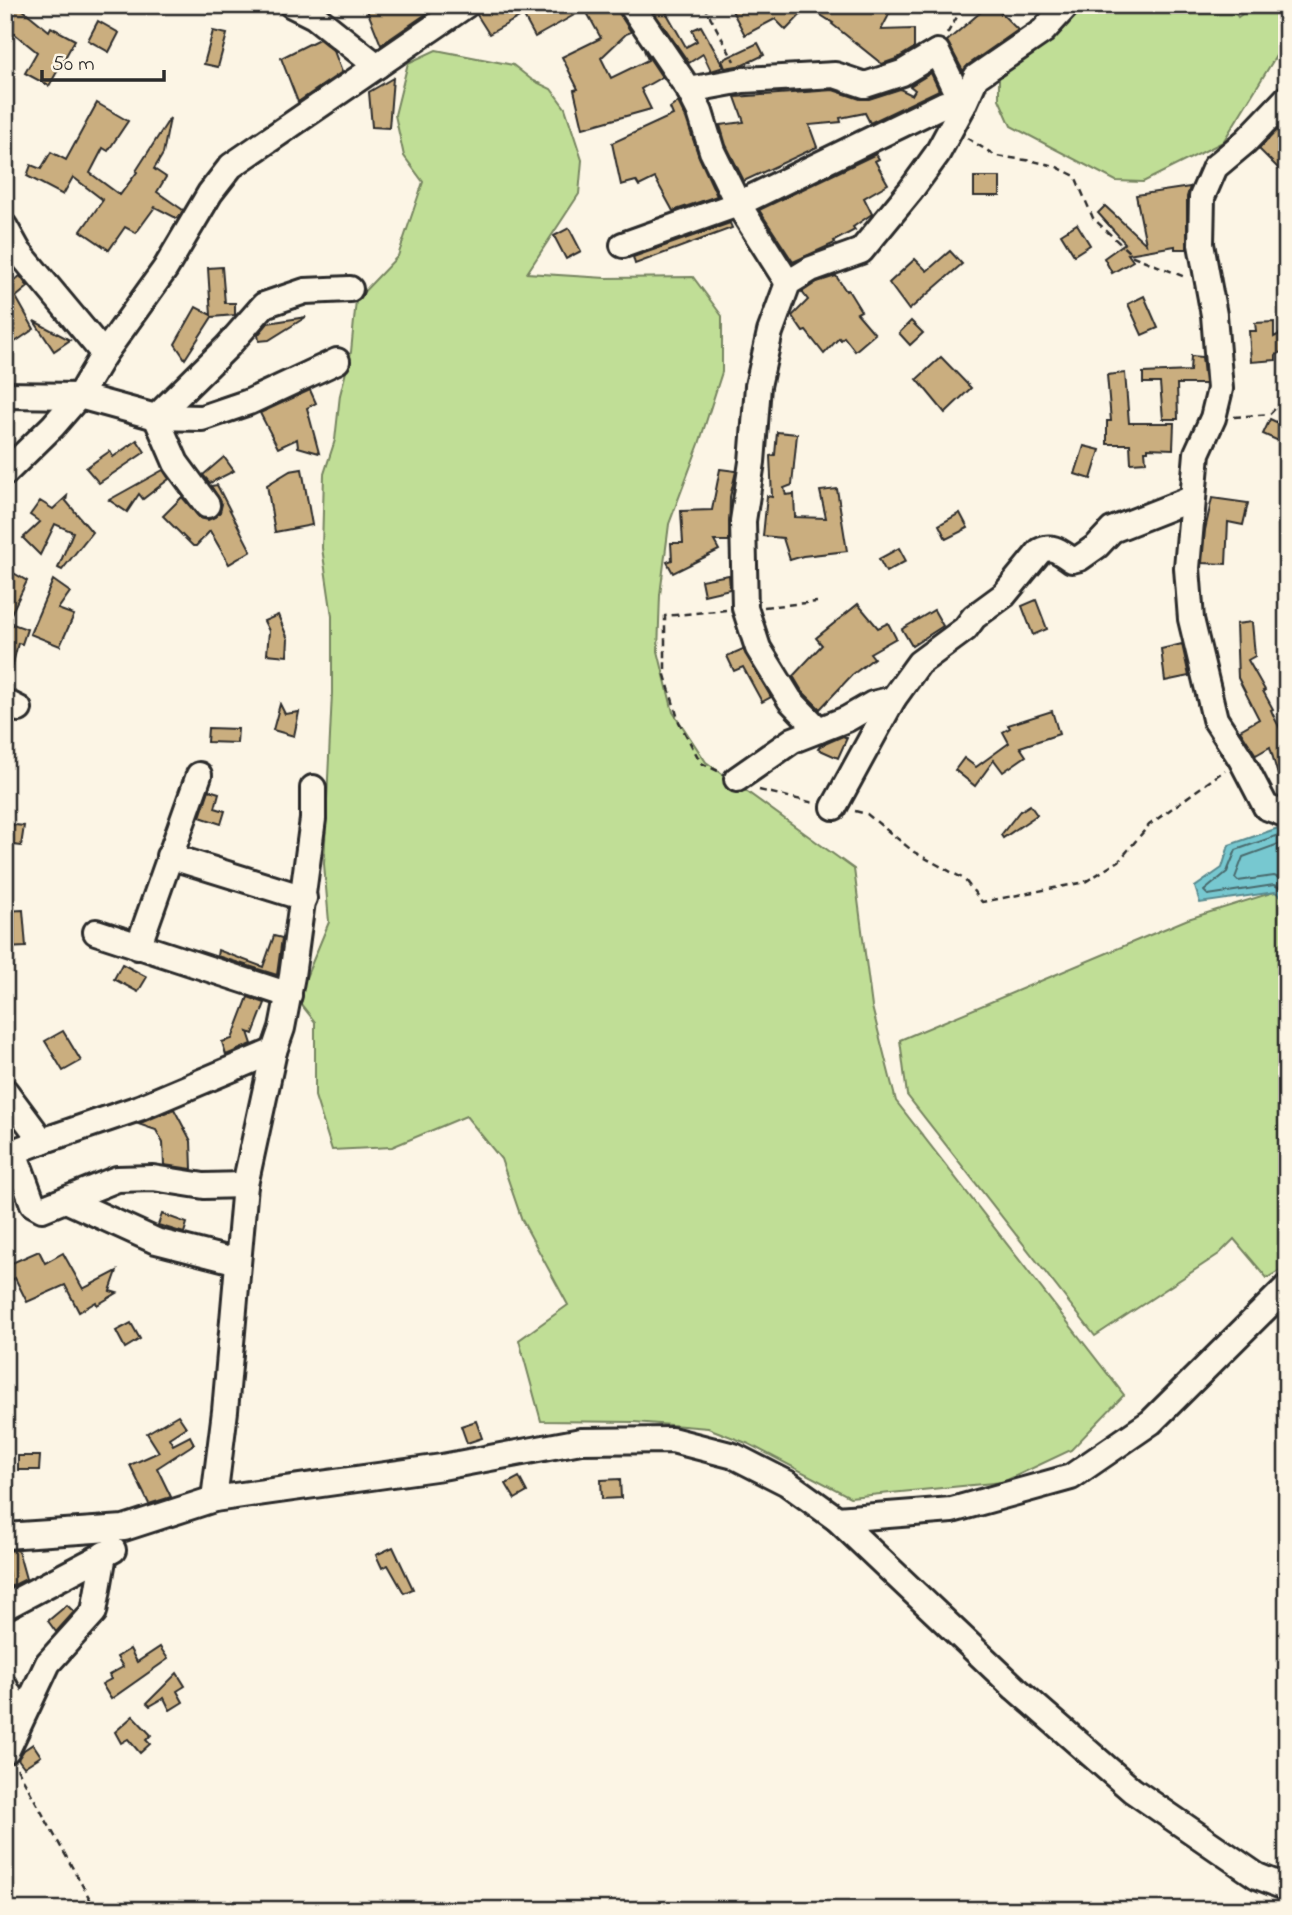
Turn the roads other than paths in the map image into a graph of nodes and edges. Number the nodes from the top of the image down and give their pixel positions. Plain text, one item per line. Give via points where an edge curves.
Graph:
1 (292, 5) edge
2 (631, 5) edge
3 (1067, 5) edge
4 (464, 6) edge
5 (377, 66) junction
6 (689, 90) junction
7 (1287, 98) edge
8 (963, 106) junction
9 (738, 204) junction
10 (5, 227) edge
11 (623, 245) dead end
12 (788, 284) junction
13 (350, 289) dead end
14 (104, 354) junction
15 (337, 361) dead end
16 (5, 395) edge
17 (79, 396) junction
18 (156, 417) junction
19 (5, 473) edge
20 (1191, 499) junction
21 (207, 505) dead end
22 (893, 699) junction
23 (819, 730) junction
24 (199, 775) dead end
25 (737, 779) road end
26 (313, 788) dead end
27 (834, 807) road end
28 (1287, 815) edge
29 (169, 856) junction
30 (304, 898) junction
31 (96, 932) dead end
32 (138, 947) junction
33 (289, 995) junction
34 (274, 1051) junction
35 (5, 1091) edge
36 (42, 1142) junction
37 (245, 1185) junction
38 (66, 1200) junction
39 (238, 1262) junction
40 (1287, 1287) edge
41 (202, 1502) junction
42 (837, 1519) junction
43 (5, 1536) edge
44 (104, 1554) junction
45 (5, 1606) edge
46 (5, 1687) edge
47 (21, 1716) junction
48 (7, 1750) edge
49 (1287, 1888) edge

1 - 5 street via 314,16
2 - 6 street
3 - 8 street via 1043,31 976,77
4 - 5 street
5 - 14 street via 231,166
6 - 8 street via 743,80 835,75 865,86 902,73 937,52
6 - 9 street
7 - 20 street via 1215,167 1202,197 1201,244 1214,315 1220,389 1197,453
8 - 9 street via 944,104
8 - 12 street via 911,190 861,251 811,269
9 - 11 street
9 - 12 street
10 - 14 street via 19,252
12 - 23 street via 770,332 758,386 743,521 745,608 758,648 790,700
13 - 18 street via 305,291 264,305
14 - 17 street
15 - 18 street via 249,402 202,418
16 - 17 street
17 - 18 street
17 - 19 street
18 - 21 street via 176,463
20 - 22 street via 1112,530 1080,558 1072,560 1054,549 1040,551 1004,594 919,663
20 - 28 street via 1187,568 1191,619 1215,719 1266,807
22 - 23 street
22 - 27 street
23 - 25 street via 793,740
24 - 29 street
26 - 30 street
29 - 30 street
29 - 32 street
30 - 33 street
31 - 32 street
32 - 33 street
33 - 34 street
34 - 36 street via 139,1108
34 - 37 street
35 - 36 street
36 - 38 street via 15,1155 33,1204 42,1209
37 - 38 street via 117,1179
37 - 39 street
38 - 39 street via 156,1241
39 - 41 street via 225,1411
40 - 42 street via 1151,1422 1072,1476 952,1510
41 - 42 street via 442,1467 581,1441 672,1440 734,1456 787,1483
41 - 43 street via 124,1528
41 - 44 street
42 - 49 street via 1015,1688 1132,1790 1257,1875
44 - 45 street
44 - 47 street via 94,1612 48,1663
46 - 47 street
47 - 48 street

